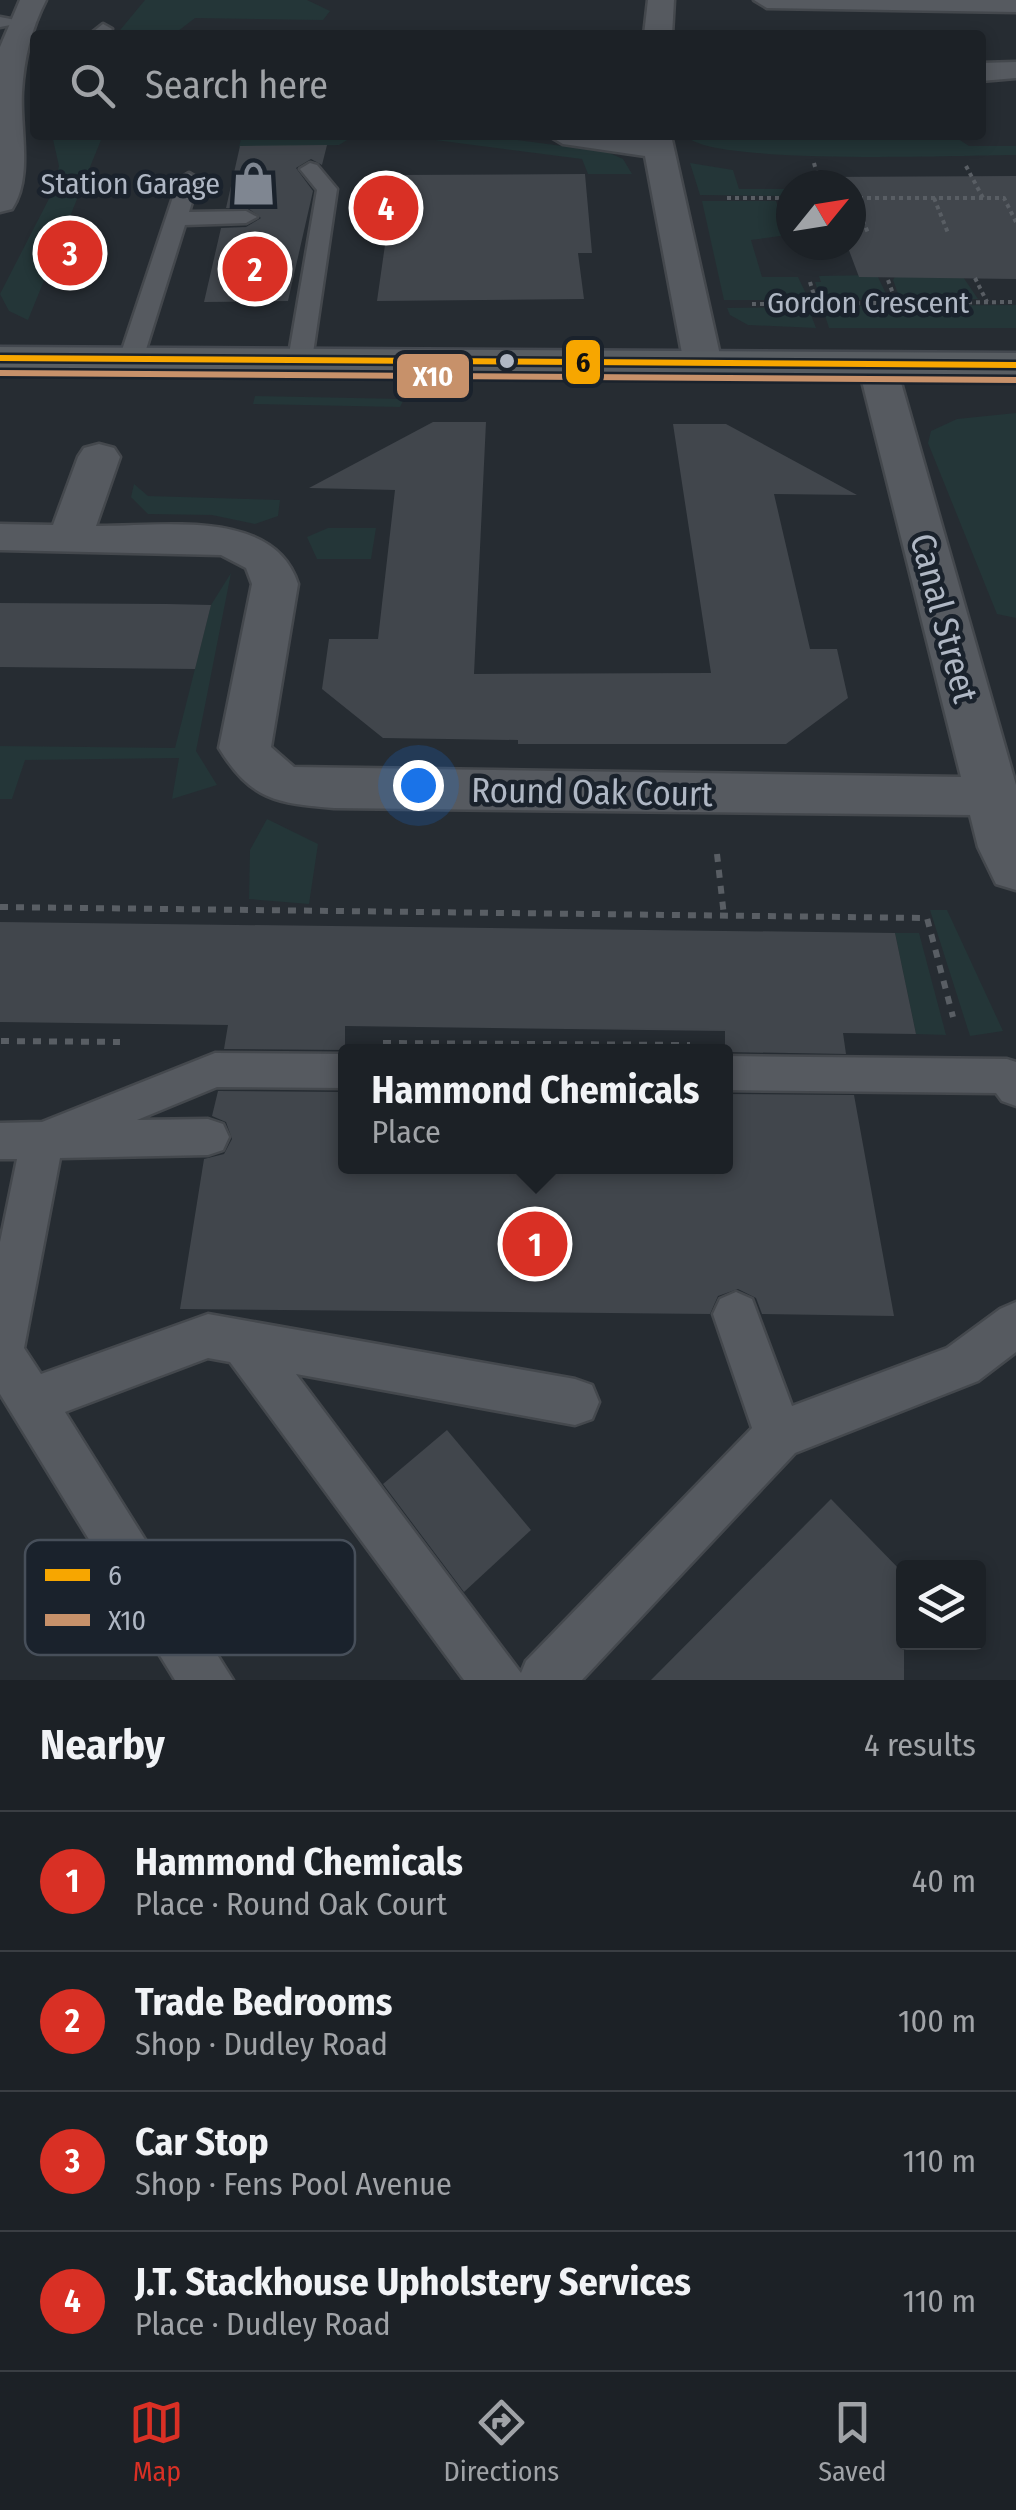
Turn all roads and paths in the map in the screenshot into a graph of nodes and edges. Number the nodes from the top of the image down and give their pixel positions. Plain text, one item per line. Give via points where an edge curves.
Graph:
1 (661, 0) edge
2 (767, 0) edge
3 (1016, 4) edge
4 (19, 28) edge
5 (658, 30) edge
6 (1016, 70) edge
7 (986, 72) edge
8 (4, 130) edge
9 (630, 140) edge
10 (656, 142) edge
11 (814, 163) dead end
12 (966, 166) dead end
13 (310, 169) dead end
14 (816, 170) edge
15 (189, 178) dead end
16 (713, 198) dead end
17 (776, 198) edge
18 (866, 198) edge
19 (934, 198) junction
20 (983, 198) junction
21 (0, 202) edge
22 (246, 217) dead end
23 (178, 218) junction
24 (1016, 222) edge
25 (866, 228) edge
26 (868, 233) dead end
27 (948, 233) dead end
28 (975, 278) dead end
29 (888, 280) dead end
30 (810, 282) dead end
31 (896, 302) junction
32 (987, 302) junction
33 (1016, 302) edge
34 (816, 303) junction
35 (739, 304) dead end
36 (0, 358) edge
37 (131, 359) junction
38 (300, 360) junction
39 (703, 364) junction
40 (877, 365) junction
41 (1016, 365) edge
42 (99, 458) dead end
43 (0, 537) edge
44 (70, 538) junction
45 (992, 796) junction
46 (1016, 869) edge
47 (0, 907) edge
48 (954, 1025) dead end
49 (1, 1041) edge
50 (140, 1042) dead end
51 (338, 1059) edge
52 (733, 1060) edge
53 (1016, 1088) edge
54 (208, 1137) dead end
55 (21, 1141) edge
56 (736, 1314) dead end
57 (1016, 1324) edge
58 (243, 1342) junction
59 (32, 1402) junction
60 (575, 1402) dead end
61 (779, 1435) junction
62 (118, 1540) edge
63 (190, 1655) edge
64 (206, 1680) edge
65 (497, 1680) edge
66 (545, 1680) edge

1 - 5 street
2 - 3 street
4 - 8 street
6 - 7 street
8 - 21 street via 8,190
9 - 10 street
10 - 39 street
11 - 14 path
12 - 20 path
13 - 38 lane via 326,188
15 - 23 lane
16 - 17 path
18 - 19 path
19 - 20 path
19 - 27 path
20 - 24 path via 1004,198
22 - 23 lane
23 - 37 lane
25 - 26 path
28 - 32 path
29 - 31 path
30 - 34 path
31 - 32 path, Gordon Crescent
31 - 34 path, Gordon Crescent
32 - 33 path, Gordon Crescent
34 - 35 path, Gordon Crescent
36 - 37 main road
37 - 38 main road
38 - 39 main road
39 - 40 main road
40 - 41 main road
40 - 45 street, Canal Street
42 - 44 street
43 - 44 street, Round Oak Court
44 - 45 street, Round Oak Court via 222,542 252,548 270,565 275,584 244,748 276,784
45 - 46 street, Canal Street
47 - 48 path via 927,918
49 - 50 path
51 - 55 lane via 215,1070
52 - 53 lane via 1007,1076
54 - 55 lane
55 - 59 lane via 0,1352
56 - 61 lane
57 - 61 lane via 962,1365
58 - 59 lane via 208,1336
58 - 60 lane
58 - 65 lane
59 - 62 lane
61 - 66 lane
63 - 64 lane

